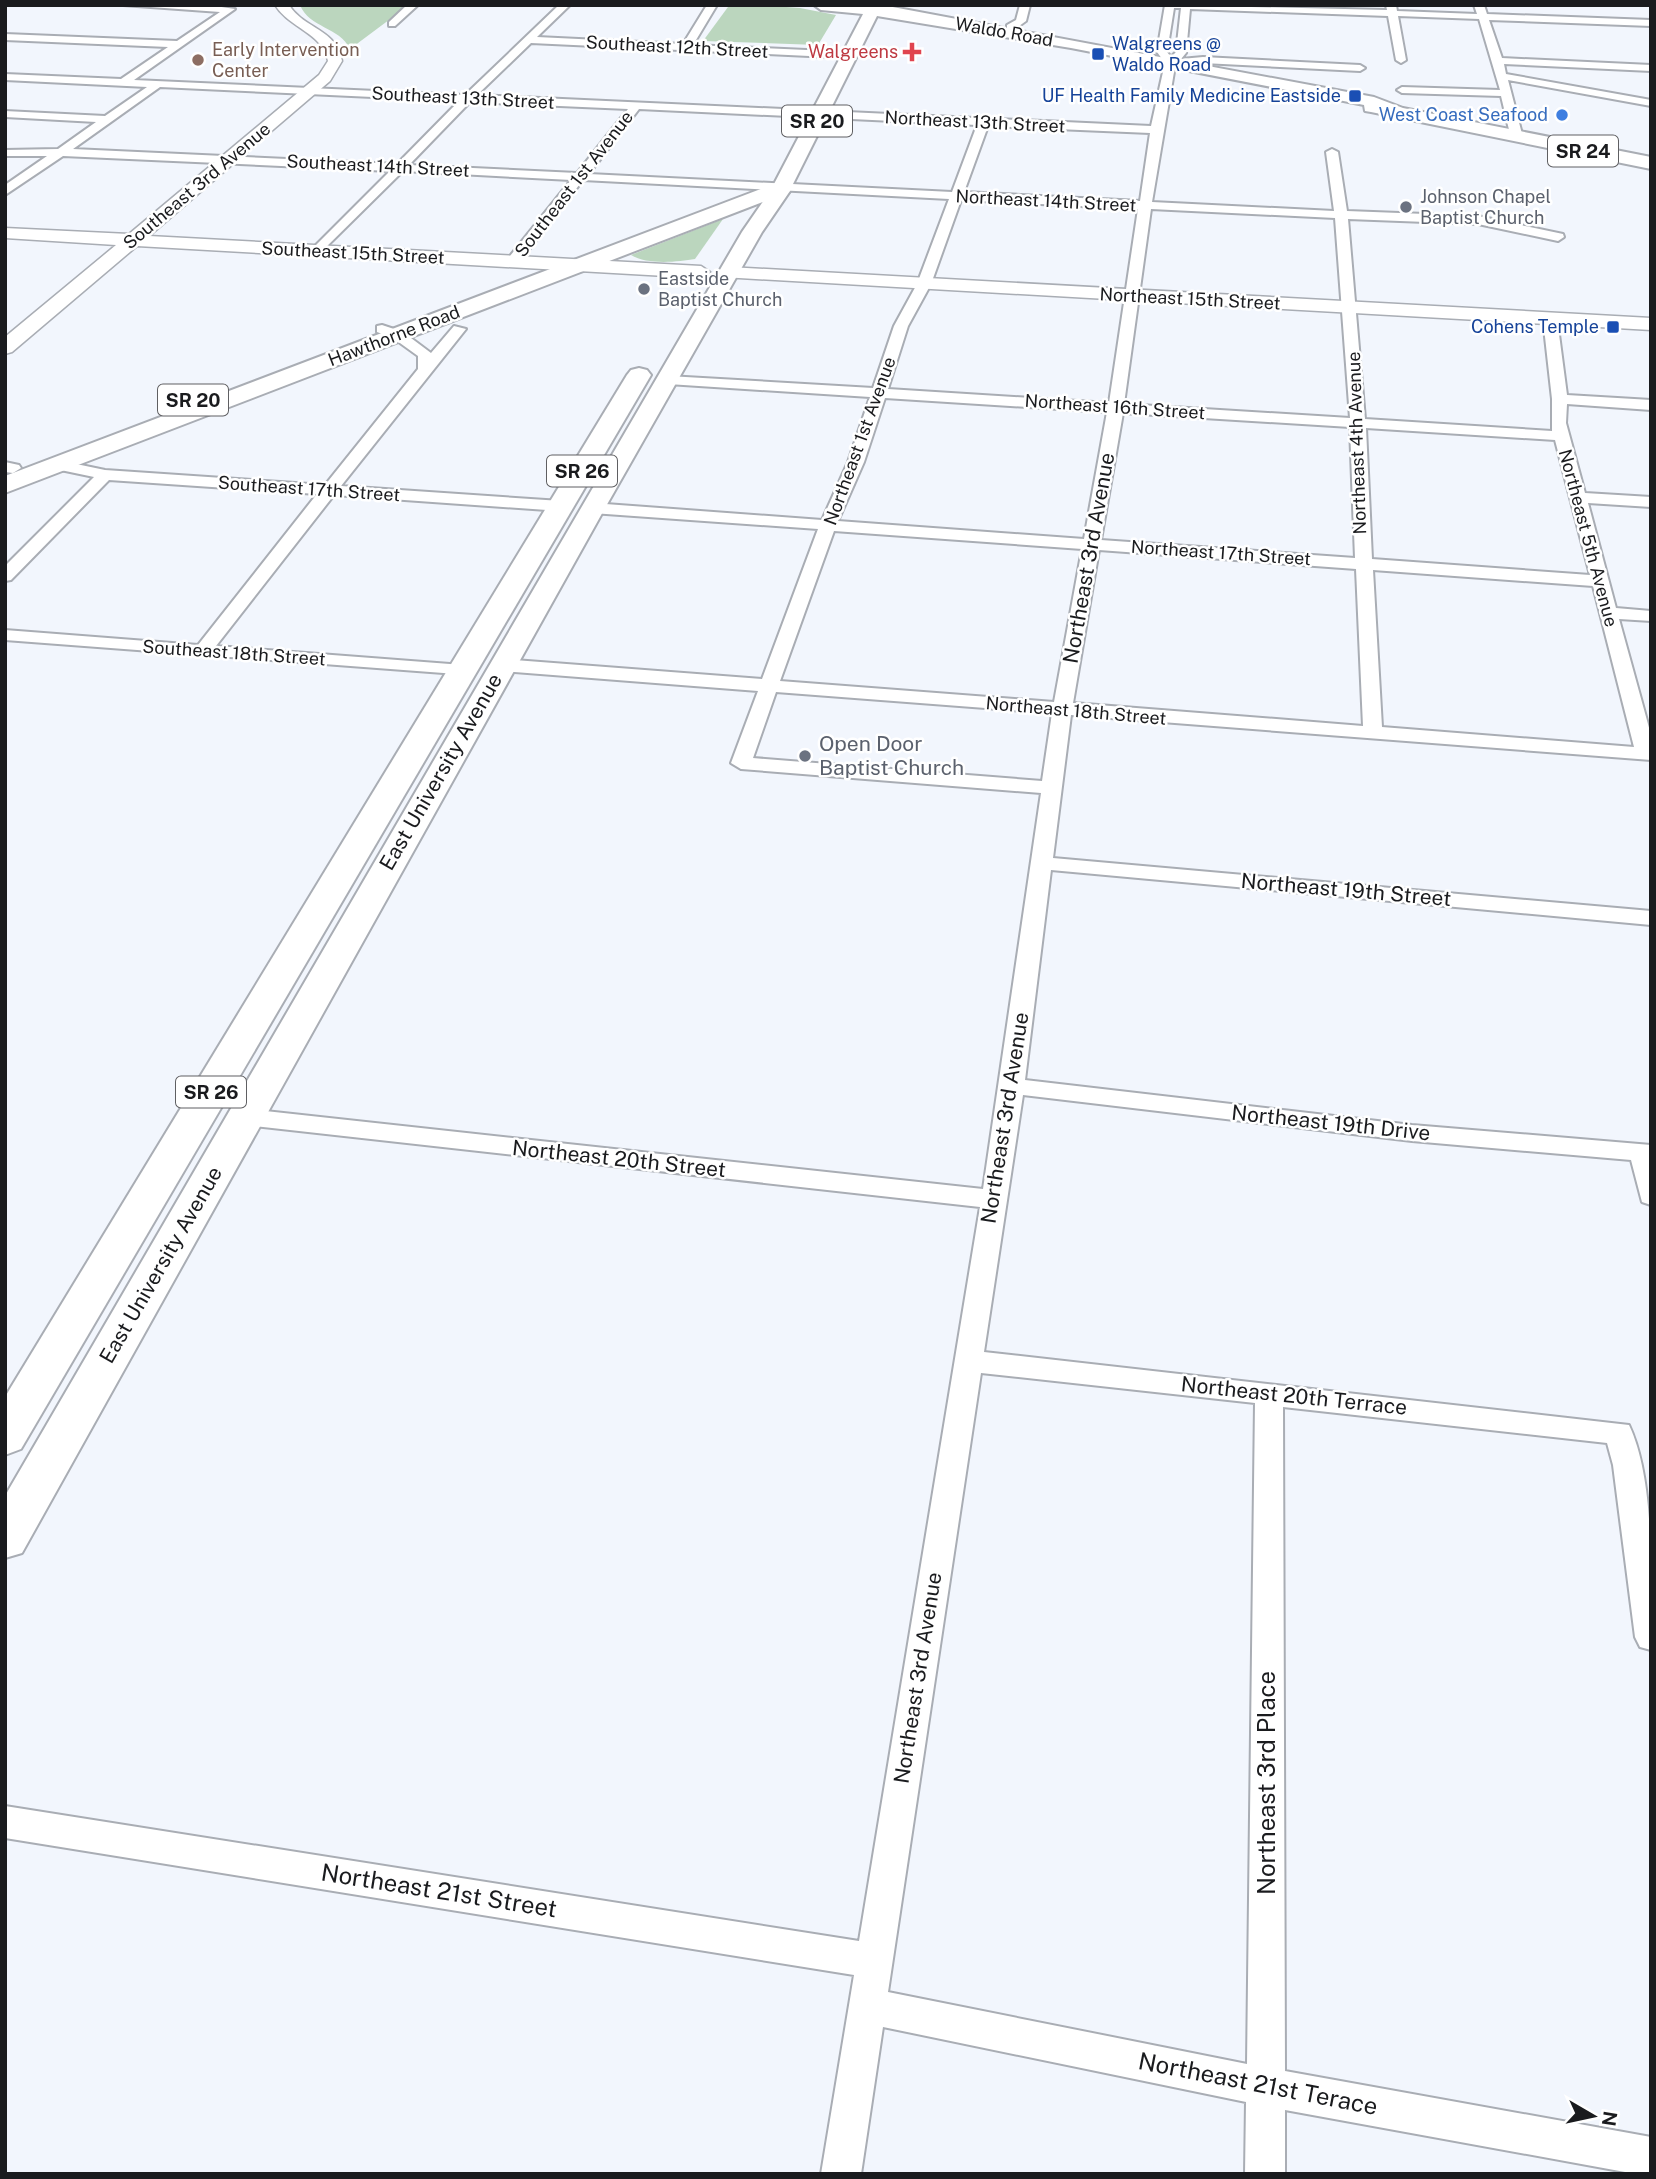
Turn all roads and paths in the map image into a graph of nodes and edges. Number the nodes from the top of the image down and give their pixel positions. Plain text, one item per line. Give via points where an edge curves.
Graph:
1 (128, 5) edge
2 (413, 5) edge
3 (565, 5) edge
4 (712, 5) edge
5 (821, 5) edge
6 (1025, 5) edge
7 (1170, 5) edge
8 (1479, 5) edge
9 (1593, 5) edge
10 (1186, 6) edge
11 (855, 7) edge
12 (878, 7) edge
13 (1392, 9) edge
14 (288, 12) edge
15 (1482, 17) junction
16 (927, 19) junction
17 (1651, 23) edge
18 (392, 24) dead end
19 (1604, 26) junction
20 (1011, 27) junction
21 (862, 31) junction
22 (1165, 33) junction
23 (1183, 34) junction
24 (5, 37) edge
25 (527, 40) junction
26 (1071, 43) junction
27 (178, 44) junction
28 (686, 47) junction
29 (850, 55) junction
30 (1401, 60) dead end
31 (824, 61) junction
32 (1498, 61) junction
33 (1170, 63) junction
34 (1360, 68) dead end
35 (1651, 68) edge
36 (1502, 76) junction
37 (5, 78) edge
38 (122, 83) junction
39 (158, 84) junction
40 (1402, 90) dead end
41 (310, 91) junction
42 (1506, 93) junction
43 (805, 96) dead end
44 (468, 98) junction
45 (1651, 103) edge
46 (636, 106) junction
47 (5, 114) edge
48 (795, 114) junction
49 (820, 115) junction
50 (105, 119) junction
51 (984, 123) junction
52 (1156, 130) junction
53 (783, 134) dead end
54 (1516, 134) junction
55 (1332, 152) dead end
56 (5, 153) edge
57 (54, 154) junction
58 (228, 159) junction
59 (1651, 162) edge
60 (767, 163) dead end
61 (402, 167) junction
62 (580, 177) junction
63 (782, 188) junction
64 (5, 191) edge
65 (751, 193) junction
66 (958, 197) junction
67 (1145, 206) junction
68 (1340, 215) junction
69 (726, 230) dead end
70 (5, 233) edge
71 (1558, 237) dead end
72 (132, 240) junction
73 (318, 251) junction
74 (513, 261) junction
75 (707, 262) junction
76 (555, 264) junction
77 (580, 265) junction
78 (729, 273) junction
79 (924, 284) junction
80 (1130, 296) junction
81 (684, 301) dead end
82 (1352, 308) junction
83 (1550, 319) junction
84 (1651, 324) edge
85 (460, 328) dead end
86 (390, 332) junction
87 (5, 348) edge
88 (651, 356) dead end
89 (425, 369) junction
90 (638, 378) junction
91 (668, 380) junction
92 (880, 393) junction
93 (1560, 399) junction
94 (1651, 405) edge
95 (1116, 407) junction
96 (1358, 423) junction
97 (1562, 436) junction
98 (57, 465) junction
99 (7, 473) edge
100 (105, 475) junction
101 (329, 490) junction
102 (1578, 498) junction
103 (1651, 502) edge
104 (561, 506) junction
105 (592, 508) junction
106 (828, 525) junction
107 (1092, 544) junction
108 (1362, 563) junction
109 (5, 576) edge
110 (1598, 580) junction
111 (1608, 613) junction
112 (1651, 616) edge
113 (5, 635) edge
114 (203, 650) junction
115 (502, 665) junction
116 (463, 671) junction
117 (768, 687) junction
118 (1062, 710) junction
119 (1373, 734) junction
120 (1649, 754) edge
121 (1051, 788) junction
122 (1041, 863) junction
123 (339, 878) junction
124 (379, 879) junction
125 (1651, 918) edge
126 (1012, 1086) junction
127 (198, 1114) junction
128 (246, 1117) junction
129 (1646, 1152) edge
130 (1651, 1196) edge
131 (992, 1199) junction
132 (968, 1361) junction
133 (1269, 1393) junction
134 (5, 1437) edge
135 (5, 1539) edge
136 (1651, 1637) edge
137 (5, 1822) edge
138 (873, 1961) junction
139 (866, 2006) junction
140 (1265, 2087) junction
141 (1651, 2157) edge
142 (841, 2174) edge
143 (1265, 2174) edge

1 - 27 street via 230,9
2 - 18 street
3 - 25 street
4 - 28 street
5 - 11 main road, Waldo Road
6 - 20 street via 1021,21
7 - 10 street
7 - 22 street, Northeast 3rd Avenue
8 - 15 street
9 - 19 street
10 - 13 street
10 - 23 street, Northeast 3rd Avenue
11 - 12 main road, Waldo Road / SR 24
11 - 31 main road
12 - 16 main road, Waldo Road / SR 24
12 - 20 main road, Waldo Road / SR 24
12 - 21 main road, East University Avenue / SR 20
13 - 15 street
13 - 30 street
14 - 41 street, Southeast 3rd Avenue via 322,37 335,55 332,68
15 - 19 street
15 - 32 street
16 - 21 main road via 890,20
16 - 26 main road, Waldo Road / SR 24
17 - 19 street
20 - 26 main road, Waldo Road / SR 24
21 - 29 main road, East University Avenue / SR 20
22 - 23 street
22 - 33 street, Northeast 3rd Avenue via 1162,52
23 - 33 street, Northeast 3rd Avenue via 1181,54
24 - 27 street
25 - 28 street, Southeast 12th Street
25 - 44 street
26 - 33 main road, Waldo Road / SR 24
27 - 38 street
28 - 31 street, Southeast 12th Street
29 - 31 street, Southeast 12th Street
29 - 49 main road, East University Avenue / SR 20
32 - 35 street
32 - 36 street
33 - 34 street via 1203,60
33 - 52 street, Northeast 3rd Avenue
33 - 54 main road, Waldo Road / SR 24
36 - 42 street
36 - 45 street
37 - 38 street, Southeast 13th Street
38 - 39 street, Southeast 13th Street
39 - 41 street, Southeast 13th Street
39 - 50 street
40 - 42 street
41 - 44 street, Southeast 13th Street
41 - 58 street, Southeast 3rd Avenue
42 - 54 street
43 - 48 main road, SR 20
44 - 46 street, Southeast 13th Street
44 - 61 street
46 - 48 street, Southeast 13th Street
46 - 62 street, Southeast 1st Avenue
47 - 50 street
48 - 49 street, Northeast 13th Street
48 - 53 main road, SR 20
49 - 51 street, Northeast 13th Street
49 - 63 main road, East University Avenue / SR 20
50 - 57 street
51 - 52 street, Northeast 13th Street
51 - 66 street, Northeast 1st Avenue
52 - 67 street, Northeast 3rd Avenue
54 - 59 main road, Waldo Road / SR 24
55 - 68 street, Northeast 4th Avenue
56 - 57 street, Southeast 14th Street
57 - 58 street, Southeast 14th Street
57 - 64 street
58 - 61 street, Southeast 14th Street
58 - 72 street, Southeast 3rd Avenue
60 - 65 main road, SR 20
61 - 62 street, Southeast 14th Street
61 - 73 street
62 - 65 street, Southeast 14th Street
62 - 74 street, Southeast 1st Avenue
63 - 65 main road, Hawthorne Road / SR 20
63 - 66 street, Northeast 14th Street
63 - 78 main road, East University Avenue / SR 26
65 - 69 main road
65 - 76 main road, Hawthorne Road / SR 20
65 - 77 main road, Hawthorne Road / SR 20
66 - 67 street, Northeast 14th Street
66 - 79 street, Northeast 1st Avenue via 952,202
67 - 68 street, Northeast 14th Street
67 - 80 street, Northeast 3rd Avenue
68 - 71 street via 1500,222
68 - 82 street, Northeast 4th Avenue
70 - 72 street, Southeast 15th Street
72 - 73 street, Southeast 15th Street
72 - 87 street, Southeast 3rd Avenue
73 - 74 street, Southeast 15th Street
74 - 76 street, Southeast 15th Street
75 - 77 street, Southeast 15th Street
75 - 78 main road
75 - 81 main road
76 - 77 street, Southeast 15th Street
76 - 86 main road, Hawthorne Road / SR 20
77 - 86 main road, Hawthorne Road / SR 20
78 - 79 street, Northeast 15th Street
78 - 91 main road, East University Avenue / SR 26
79 - 80 street, Northeast 15th Street
79 - 92 street, Northeast 1st Avenue via 901,326
80 - 82 street, Northeast 15th Street
80 - 95 street, Northeast 3rd Avenue
82 - 83 street, Northeast 15th Street
82 - 96 street, Northeast 4th Avenue
83 - 84 street, Northeast 15th Street
83 - 93 street, Northeast 5th Avenue
85 - 89 street
86 - 89 street via 425,354
86 - 98 main road, Hawthorne Road / SR 20
86 - 99 main road, Hawthorne Road / SR 20
88 - 90 main road, East University Avenue / SR 26
89 - 101 street
90 - 91 main road
90 - 104 main road, East University Avenue / SR 26
91 - 92 street, Northeast 16th Street
91 - 105 main road, East University Avenue / SR 26
92 - 95 street, Northeast 16th Street
92 - 106 street, Northeast 1st Avenue
93 - 94 street
93 - 97 street, Northeast 5th Avenue
95 - 96 street, Northeast 16th Street
95 - 107 street, Northeast 3rd Avenue
96 - 97 street, Northeast 16th Street
96 - 108 street, Northeast 4th Avenue
97 - 102 street, Northeast 5th Avenue
98 - 99 main road, Hawthorne Road / SR 20
98 - 100 street, Southeast 17th Street
100 - 101 street, Southeast 17th Street
100 - 109 street
101 - 104 street, Southeast 17th Street
101 - 114 street
102 - 103 street
102 - 110 street, Northeast 5th Avenue
104 - 105 main road
104 - 116 main road, East University Avenue / SR 26
105 - 106 street, Northeast 17th Street
105 - 115 main road, East University Avenue / SR 26
106 - 107 street, Northeast 17th Street
106 - 117 street, Northeast 1st Avenue
107 - 108 street, Northeast 17th Street
107 - 118 street, Northeast 3rd Avenue
108 - 110 street, Northeast 17th Street
108 - 119 street, Northeast 4th Avenue
110 - 111 street, Northeast 5th Avenue
111 - 112 street
111 - 120 street, Northeast 5th Avenue
113 - 114 street, Southeast 18th Street
114 - 116 street, Southeast 18th Street
115 - 116 main road
115 - 117 street, Northeast 18th Street
115 - 124 main road, East University Avenue / SR 26
116 - 123 main road, East University Avenue / SR 26
117 - 118 street, Northeast 18th Street
117 - 121 street, Northeast 1st Avenue via 741,763
118 - 119 street, Northeast 18th Street
118 - 121 street, Northeast 3rd Avenue
119 - 120 street, Northeast 18th Street
121 - 122 street, Northeast 3rd Avenue
122 - 125 street, Northeast 19th Street
122 - 126 street, Northeast 3rd Avenue
123 - 124 main road
123 - 127 main road, East University Avenue / SR 26
124 - 128 main road, East University Avenue / SR 26
126 - 129 street, Northeast 19th Drive via 1412,1133
126 - 131 street, Northeast 3rd Avenue
127 - 128 main road
127 - 134 main road, East University Avenue / SR 26
128 - 131 street, Northeast 20th Street
128 - 135 main road, East University Avenue / SR 26
129 - 130 street
131 - 132 street, Northeast 3rd Avenue
132 - 133 street, Northeast 20th Terrace
132 - 138 street, Northeast 3rd Avenue
133 - 136 street, Northeast 20th Terrace via 1619,1433 1628,1465
133 - 140 street, Northeast 3rd Place
137 - 138 street, Northeast 21st Street
138 - 139 street, Northeast 3rd Avenue
139 - 140 street, Northeast 21st Terace
139 - 142 street, Northeast 3rd Avenue
140 - 141 street, Northeast 21st Terace
140 - 143 street, Northeast 3rd Place

